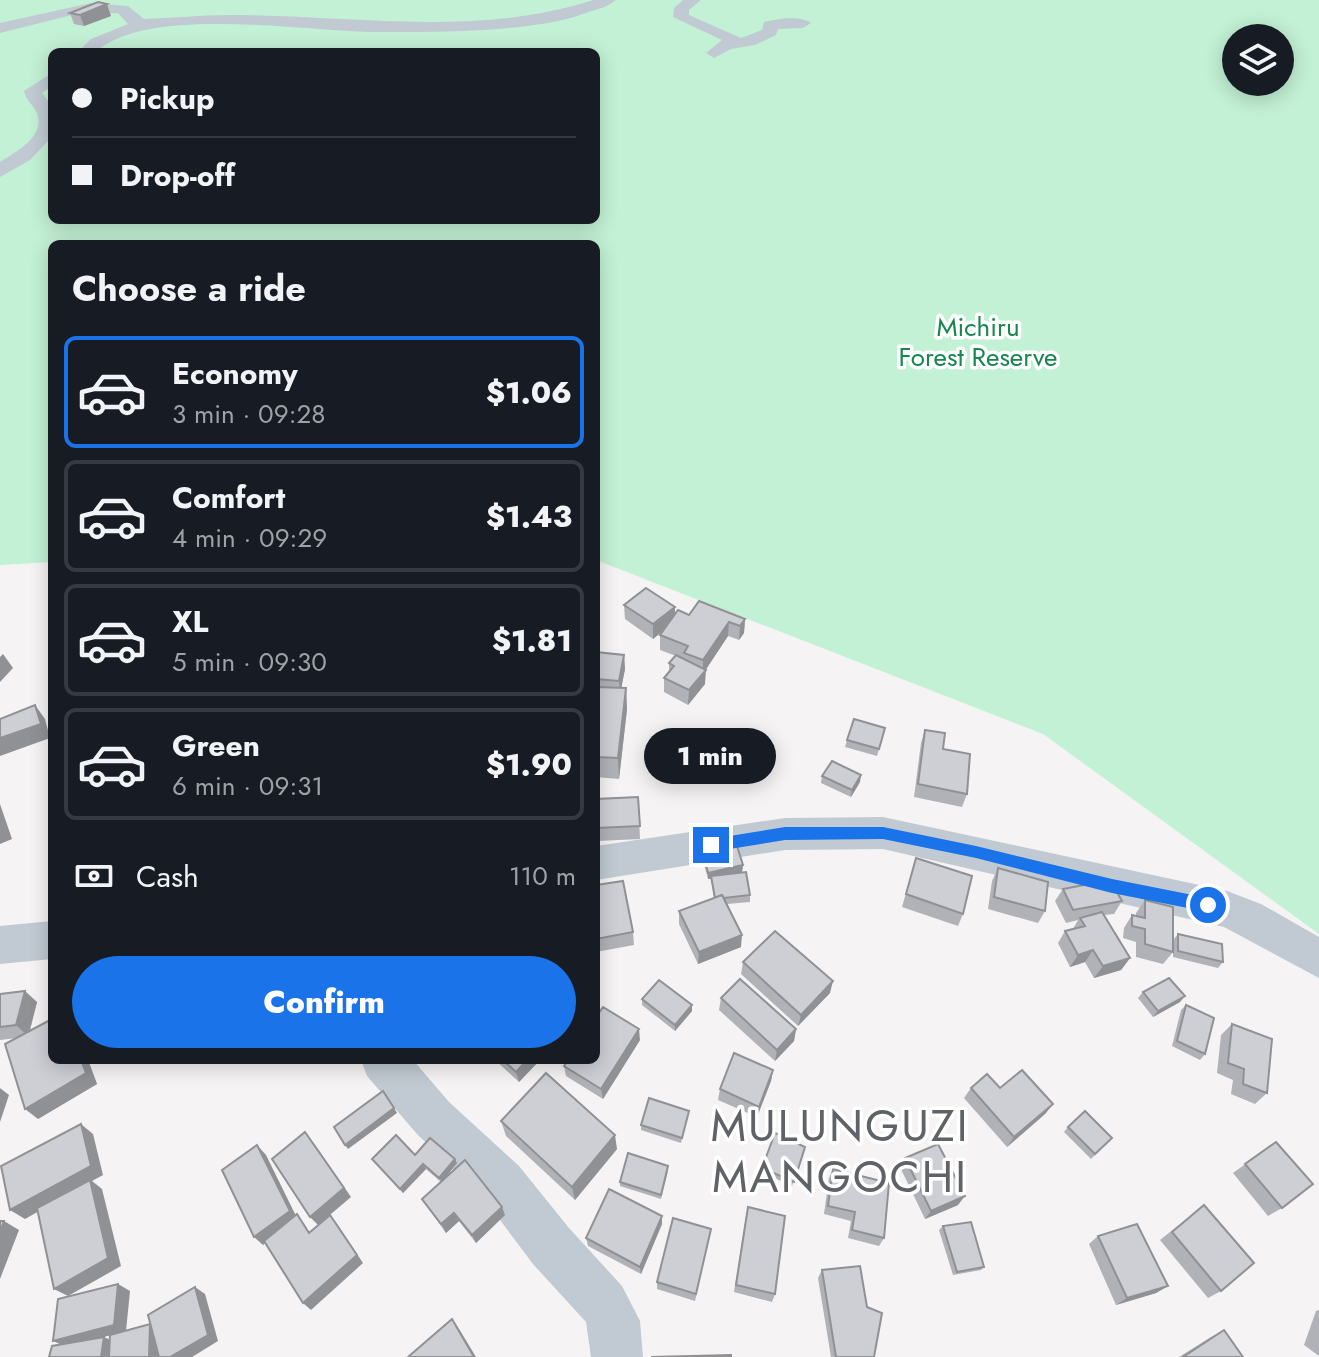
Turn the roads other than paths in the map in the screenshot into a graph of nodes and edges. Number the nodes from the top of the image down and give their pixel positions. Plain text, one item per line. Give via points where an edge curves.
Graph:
1 (608, 0) edge
2 (693, 0) edge
3 (803, 23) dead end
4 (142, 24) junction
5 (0, 28) edge
6 (731, 44) junction
7 (90, 48) edge
8 (714, 53) dead end
9 (48, 81) edge
10 (48, 110) edge
11 (48, 128) edge
12 (0, 171) edge
13 (600, 862) edge
14 (48, 940) edge
15 (0, 945) edge
16 (1319, 959) edge
17 (386, 1064) edge
18 (617, 1357) edge

1 - 4 street via 521,22 370,27 230,20
2 - 6 street via 681,17 732,37
3 - 6 street via 770,25 770,32
4 - 5 street via 123,9 109,6 47,14
4 - 7 street
6 - 8 street
9 - 10 street via 33,91
11 - 12 street via 21,158
13 - 16 street via 785,834 883,833 1227,909
14 - 15 street
17 - 18 street via 433,1118 502,1183 604,1304 614,1321

